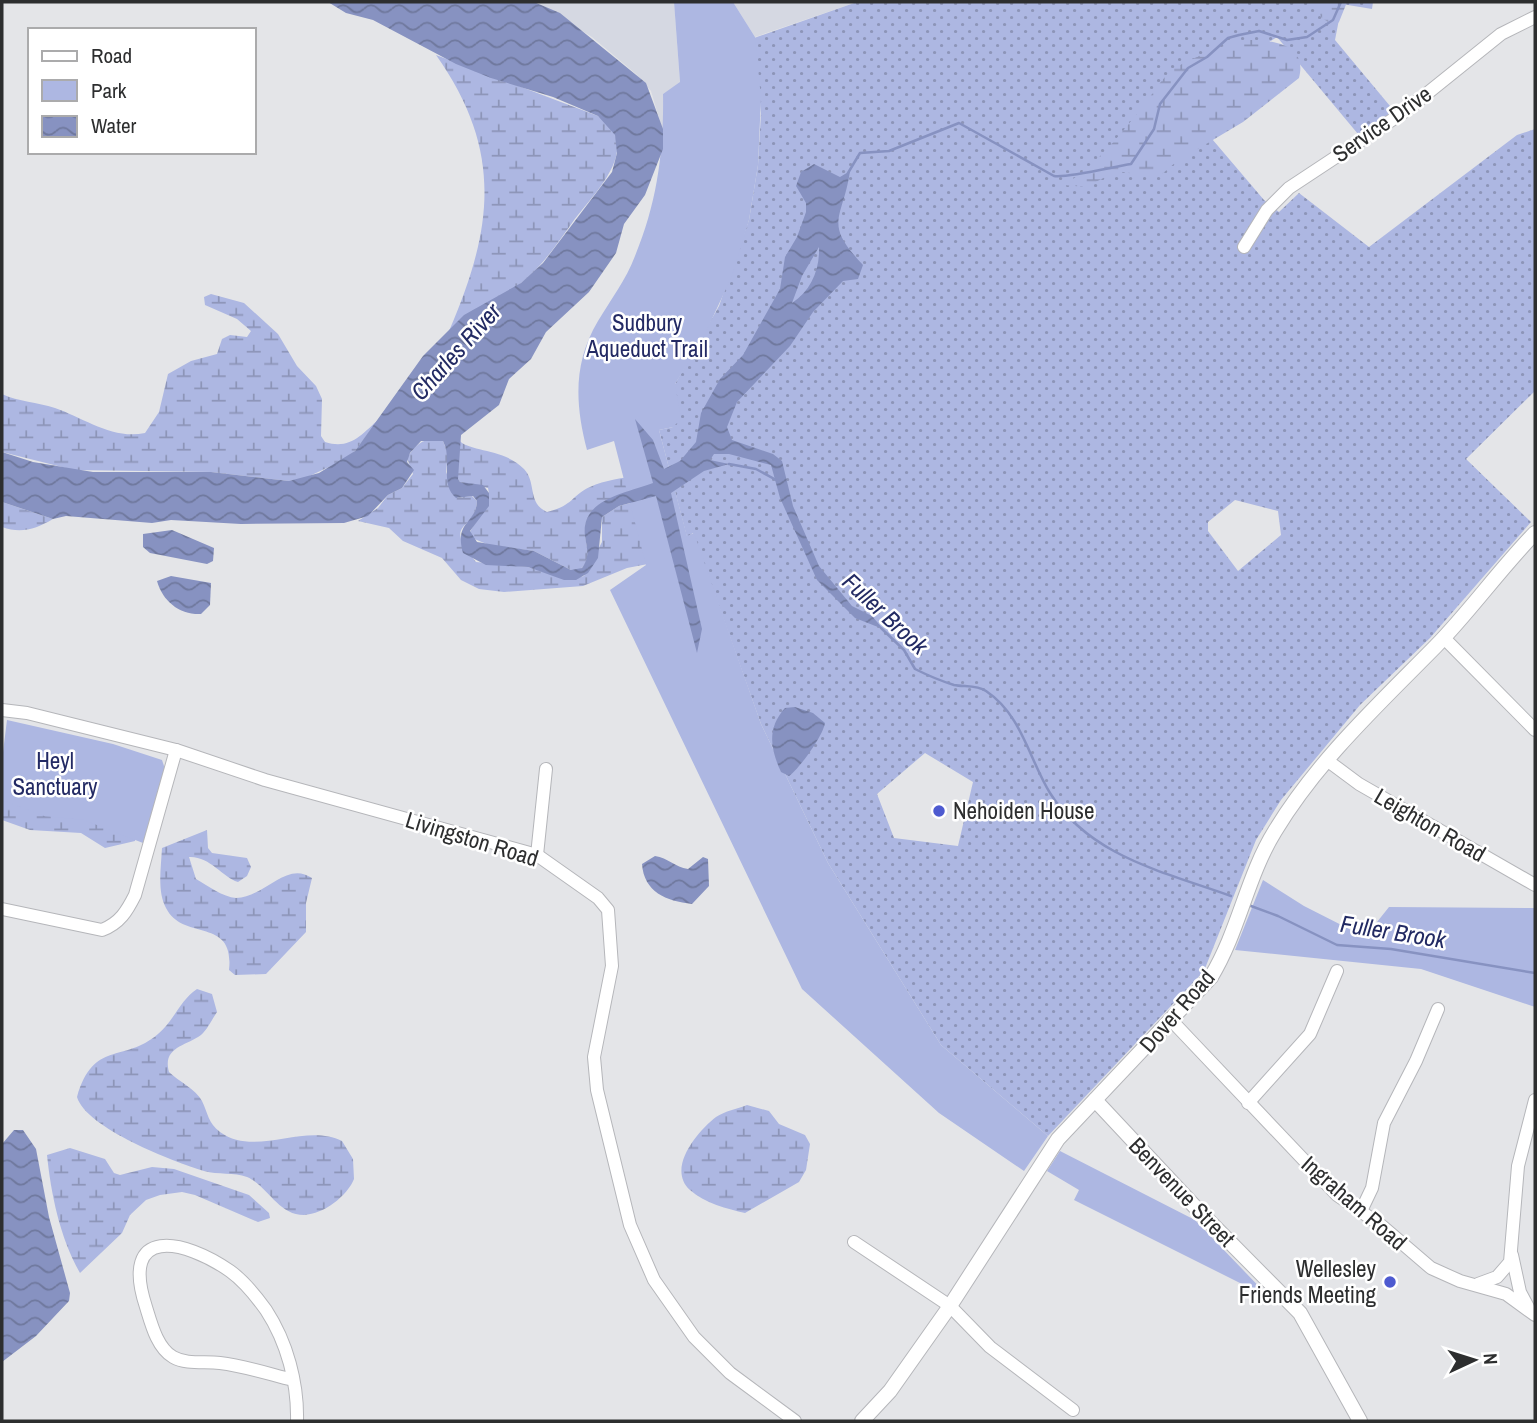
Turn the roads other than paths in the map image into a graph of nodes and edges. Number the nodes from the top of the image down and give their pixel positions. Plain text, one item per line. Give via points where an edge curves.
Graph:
1 (1535, 17) edge
2 (1244, 247) dead end
3 (1535, 535) edge
4 (1444, 638) junction
5 (2, 710) edge
6 (1535, 730) edge
7 (176, 750) junction
8 (1328, 761) junction
9 (546, 769) dead end
10 (537, 855) junction
11 (1535, 885) edge
12 (2, 909) edge
13 (1337, 971) dead end
14 (1438, 1009) dead end
15 (1172, 1020) junction
16 (1095, 1100) junction
17 (1535, 1100) edge
18 (1248, 1102) junction
19 (1361, 1211) junction
20 (854, 1242) dead end
21 (1512, 1253) junction
22 (1474, 1284) junction
23 (950, 1306) junction
24 (1533, 1312) edge
25 (293, 1380) junction
26 (1073, 1410) dead end
27 (297, 1415) edge
28 (795, 1421) edge
29 (862, 1421) edge
30 (1360, 1421) edge

1 - 2 street, Service Drive via 1494,38 1404,113 1289,188 1266,210
3 - 4 street, Dover Road
4 - 6 street
4 - 8 street, Dover Road via 1372,708
5 - 7 street, Livingston Road
7 - 10 street, Livingston Road via 265,780
7 - 12 street via 135,895 114,925 102,930
8 - 11 street, Leighton Road via 1359,784
8 - 15 street, Dover Road via 1269,841 1216,969
9 - 10 street
10 - 28 street, Livingston Road via 582,884 608,910 612,967 594,1057 597,1090 630,1225 645,1261 664,1297 703,1347
13 - 18 street via 1310,1034
14 - 19 street via 1384,1123 1372,1188
15 - 16 street, Dover Road
15 - 18 street, Ingraham Road
16 - 23 street, Dover Road via 1051,1149
16 - 30 street, Benvenue Street via 1300,1313
17 - 21 street via 1517,1166
18 - 19 street, Ingraham Road via 1324,1183
19 - 22 street, Ingraham Road via 1430,1268
20 - 23 street
21 - 22 street via 1502,1273
21 - 24 street via 1522,1299
22 - 24 street, Ingraham Road via 1506,1294
23 - 26 street via 997,1352
23 - 29 street, Dover Road via 890,1391
25 - 25 street via 277,1329 237,1277 206,1256 178,1245 158,1245 145,1254 139,1268 140,1284 167,1353 183,1361 232,1365
25 - 27 street

